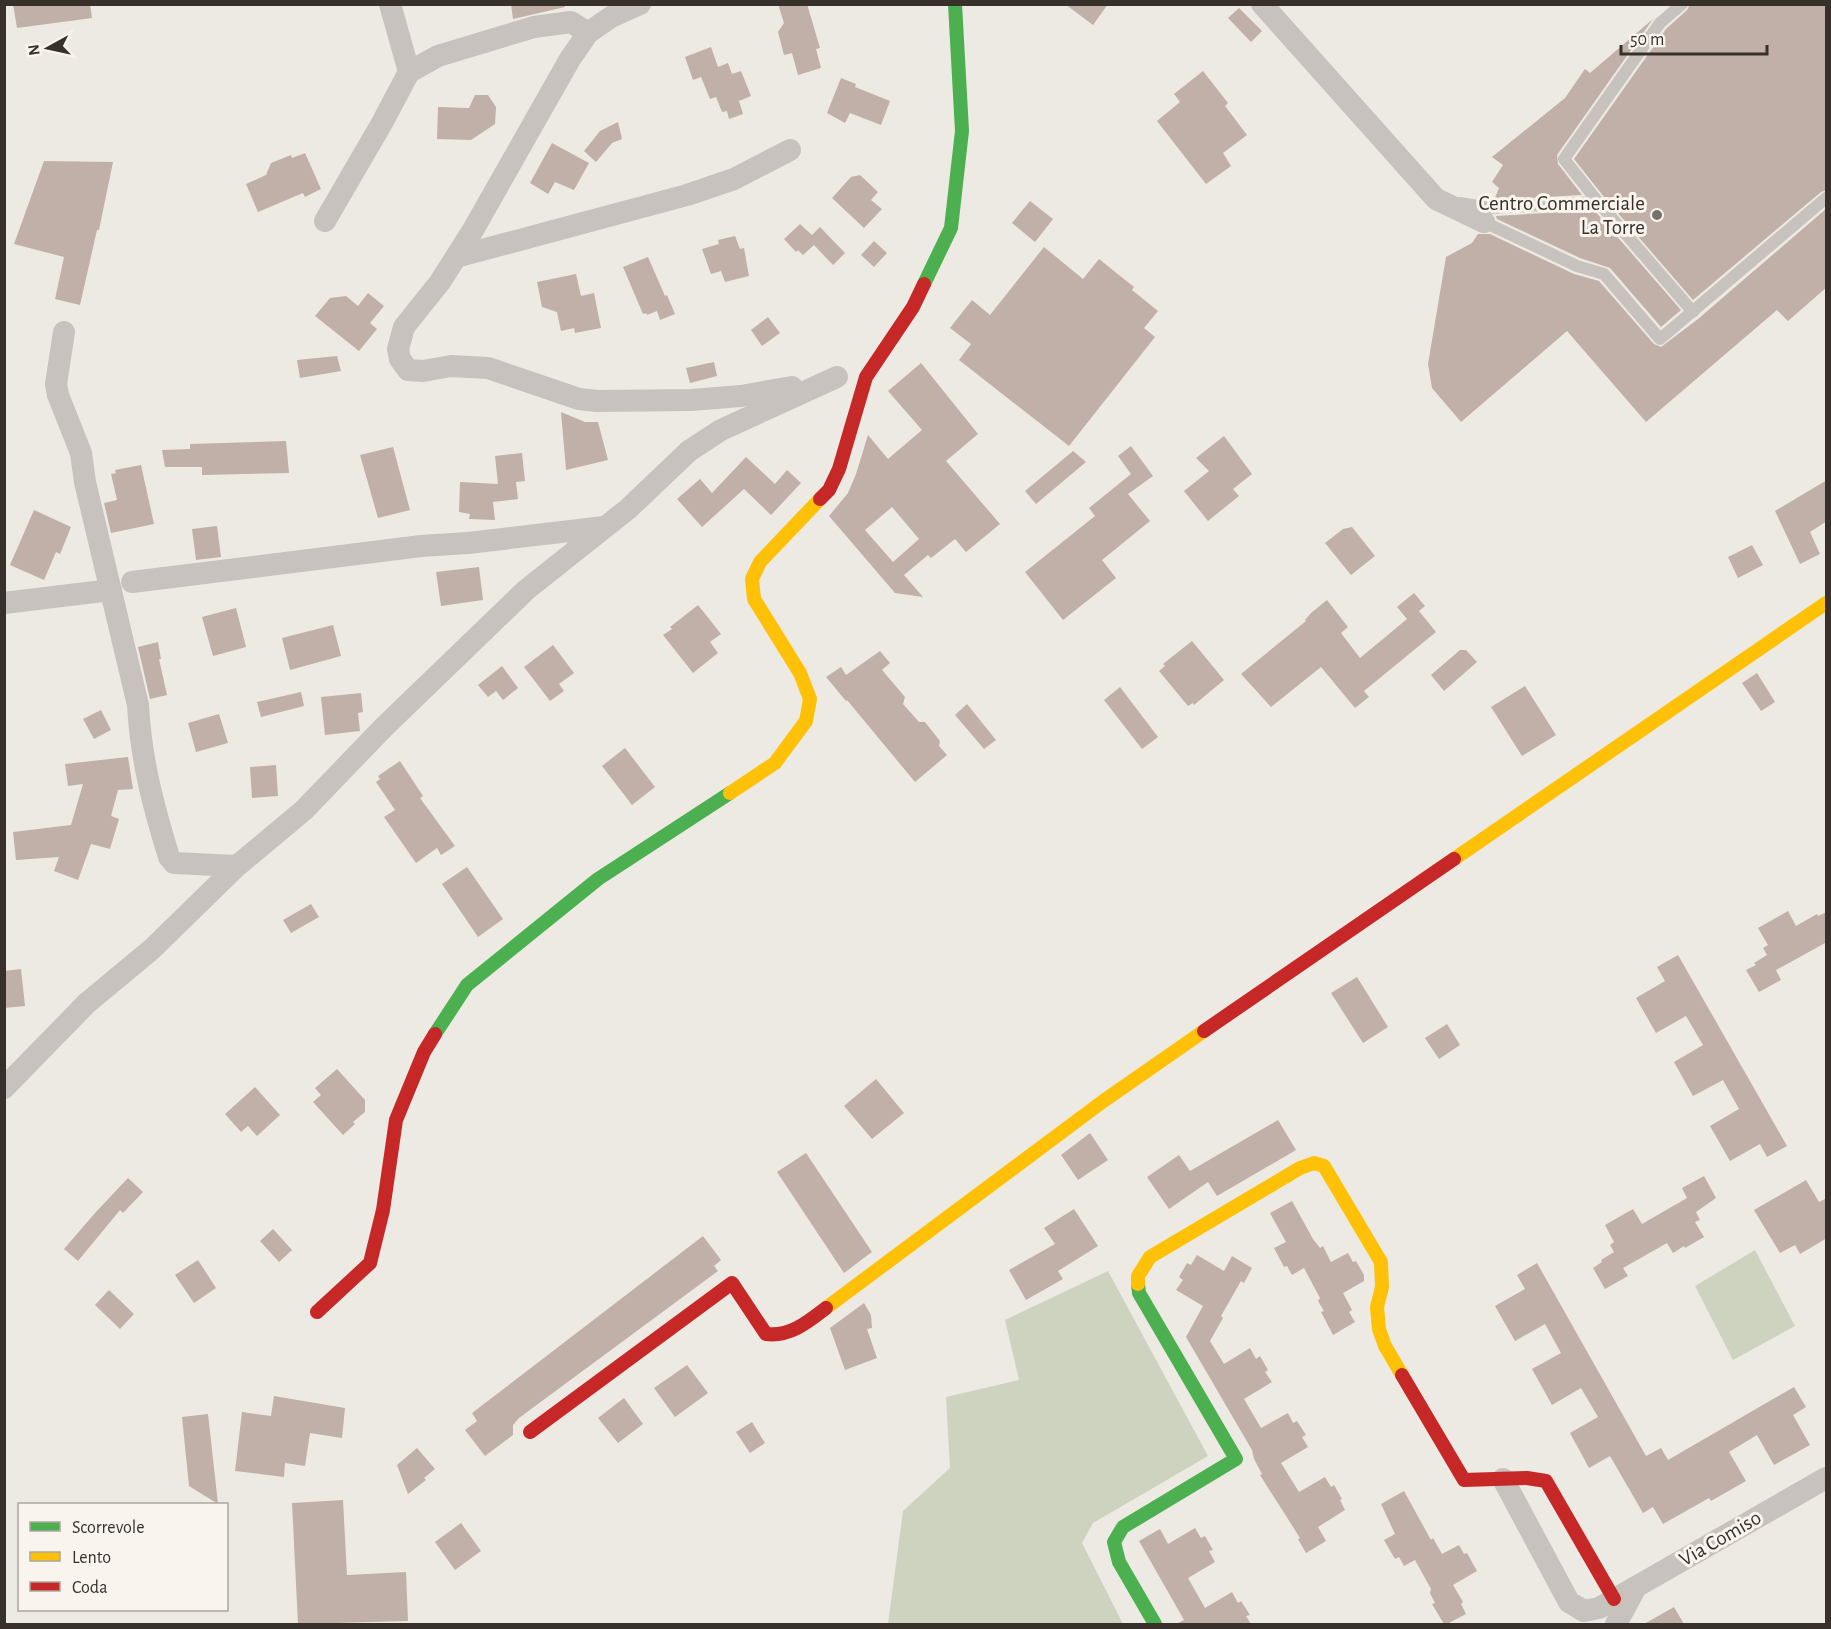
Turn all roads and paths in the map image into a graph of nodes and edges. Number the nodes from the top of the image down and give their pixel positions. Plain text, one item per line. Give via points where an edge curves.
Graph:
1 (390, 4) edge
2 (640, 4) edge
3 (954, 4) edge
4 (1262, 4) edge
5 (1682, 4) edge
6 (588, 33) junction
7 (409, 72) junction
8 (790, 150) dead end
9 (1827, 198) edge
10 (1436, 199) junction
11 (1598, 202) junction
12 (325, 221) dead end
13 (1484, 222) joint
14 (456, 257) junction
15 (1693, 312) junction
16 (64, 332) dead end
17 (872, 368) junction
18 (837, 377) junction
19 (606, 526) junction
20 (121, 586) junction
21 (4, 603) edge
22 (1827, 603) edge
23 (237, 866) junction
24 (4, 1088) edge
25 (317, 1312) dead end
26 (530, 1432) dead end
27 (1827, 1478) edge
28 (1503, 1479) junction
29 (1637, 1586) junction
30 (1614, 1599) junction
31 (1155, 1624) edge
32 (1616, 1624) edge

1 - 7 street
2 - 6 street
3 - 17 street via 962,131 951,228 913,307
4 - 10 street
5 - 11 lane via 1660,23 1564,159
6 - 7 street via 571,22 534,27 438,56
6 - 14 street
7 - 12 street
8 - 14 street via 734,179 687,195
9 - 15 lane
10 - 11 lane via 1490,208
10 - 13 street
11 - 15 lane
13 - 15 lane via 1577,266 1604,274 1660,339
14 - 18 street via 404,327 398,349 408,370 451,366 488,369 579,399 597,401 741,396
16 - 20 street via 56,384 58,395 81,453 85,482
17 - 18 street
17 - 25 street via 829,490 760,562 752,579 754,599 800,673 810,699 806,722 775,763 598,879 467,985 424,1052 396,1120 383,1210 370,1263
18 - 19 street via 721,430 689,452
19 - 20 street
19 - 23 street via 526,590 304,810
20 - 21 street
20 - 23 street via 145,774 169,857 174,863
22 - 26 street via 1102,1102 808,1322 790,1333 766,1334 732,1283
23 - 24 street via 152,949 87,1003
27 - 29 street, Via Comiso
28 - 30 street via 1546,1481
28 - 30 street, Via Comiso via 1569,1602 1584,1611
28 - 31 street via 1464,1480 1385,1346 1377,1307 1382,1262 1324,1166 1314,1163 1300,1168 1150,1257 1138,1276 1139,1293 1236,1459 1123,1527 1114,1542 1119,1562
29 - 30 street, Via Comiso
29 - 32 street

